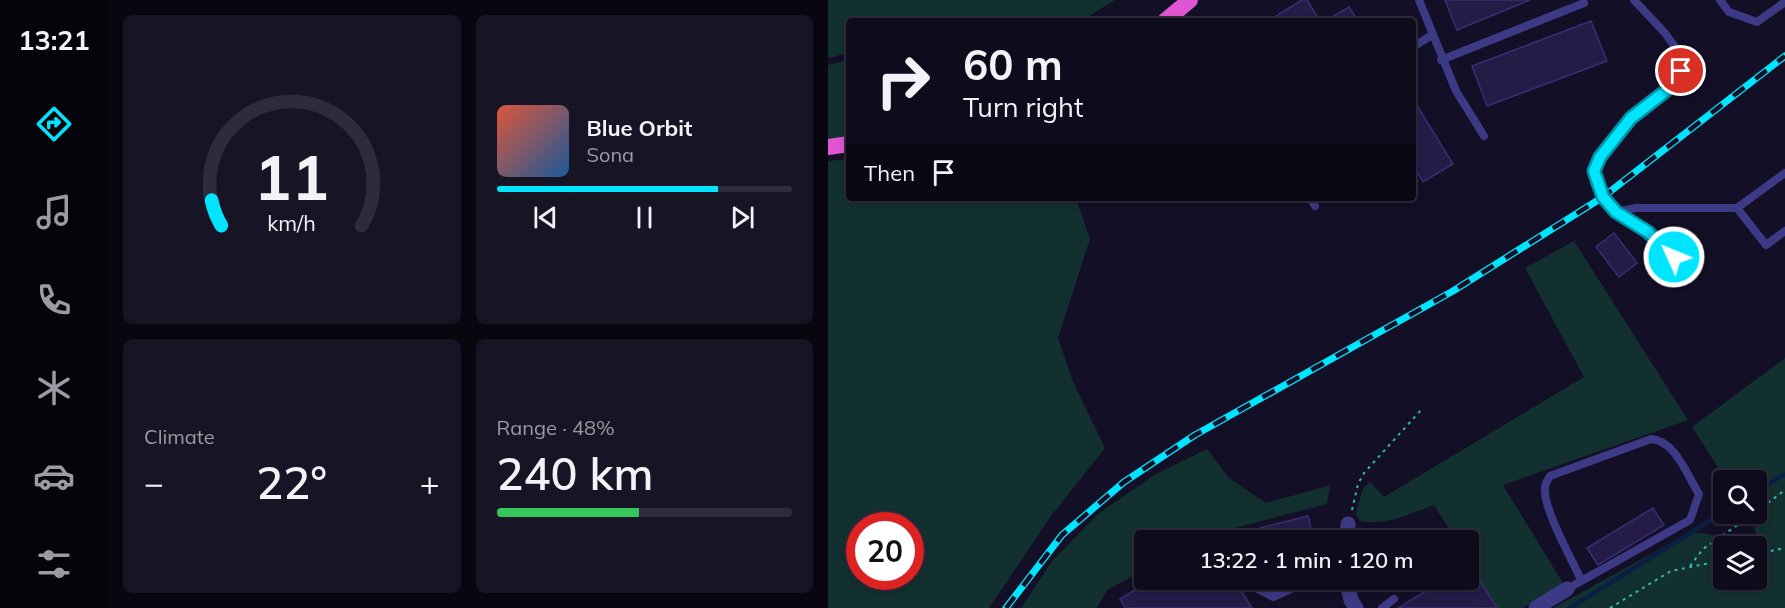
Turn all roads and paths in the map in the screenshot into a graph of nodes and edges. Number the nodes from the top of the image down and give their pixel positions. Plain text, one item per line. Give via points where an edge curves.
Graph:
1 (1190, 0) edge
2 (1419, 0) edge
3 (1634, 0) edge
4 (1720, 0) edge
5 (1785, 2) edge
6 (1584, 3) dead end
7 (1169, 18) edge
8 (1432, 35) junction
9 (1416, 45) edge
10 (1441, 60) junction
11 (1484, 136) dead end
12 (846, 144) edge
13 (828, 147) edge
14 (1785, 173) edge
15 (1312, 201) edge
16 (1315, 206) dead end
17 (1737, 208) junction
18 (1616, 212) junction
19 (1785, 231) edge
20 (1686, 270) dead end
21 (1422, 410) dead end
22 (1785, 490) edge
23 (1767, 504) edge
24 (1740, 524) edge
25 (1348, 530) edge
26 (1785, 548) edge
27 (1767, 552) edge
28 (1713, 562) edge
29 (1690, 566) junction
30 (1581, 580) junction
31 (1567, 589) joint
32 (1260, 590) edge
33 (1289, 590) edge
34 (1349, 590) edge
35 (1394, 599) dead end
36 (1356, 608) edge
37 (1382, 608) edge
38 (1536, 608) edge
39 (1610, 608) edge

1 - 7 highway
2 - 8 lane
3 - 18 lane via 1680,54 1681,71 1667,90 1631,118 1600,157 1594,171 1603,197
4 - 5 lane via 1729,12 1757,22
6 - 10 lane
8 - 9 lane
8 - 10 lane
10 - 11 lane
12 - 13 highway
14 - 17 lane
15 - 16 lane
17 - 18 lane via 1636,208
17 - 19 lane via 1766,245
18 - 20 lane via 1648,232
21 - 25 path via 1364,473
22 - 23 path
24 - 29 path via 1703,549
26 - 27 path
28 - 29 path
29 - 39 path via 1671,571
30 - 30 lane via 1549,510 1545,484 1550,476 1651,439 1663,441 1674,451 1699,494 1690,520
30 - 31 lane
31 - 38 street
32 - 33 lane via 1273,597
34 - 36 street
35 - 37 lane

